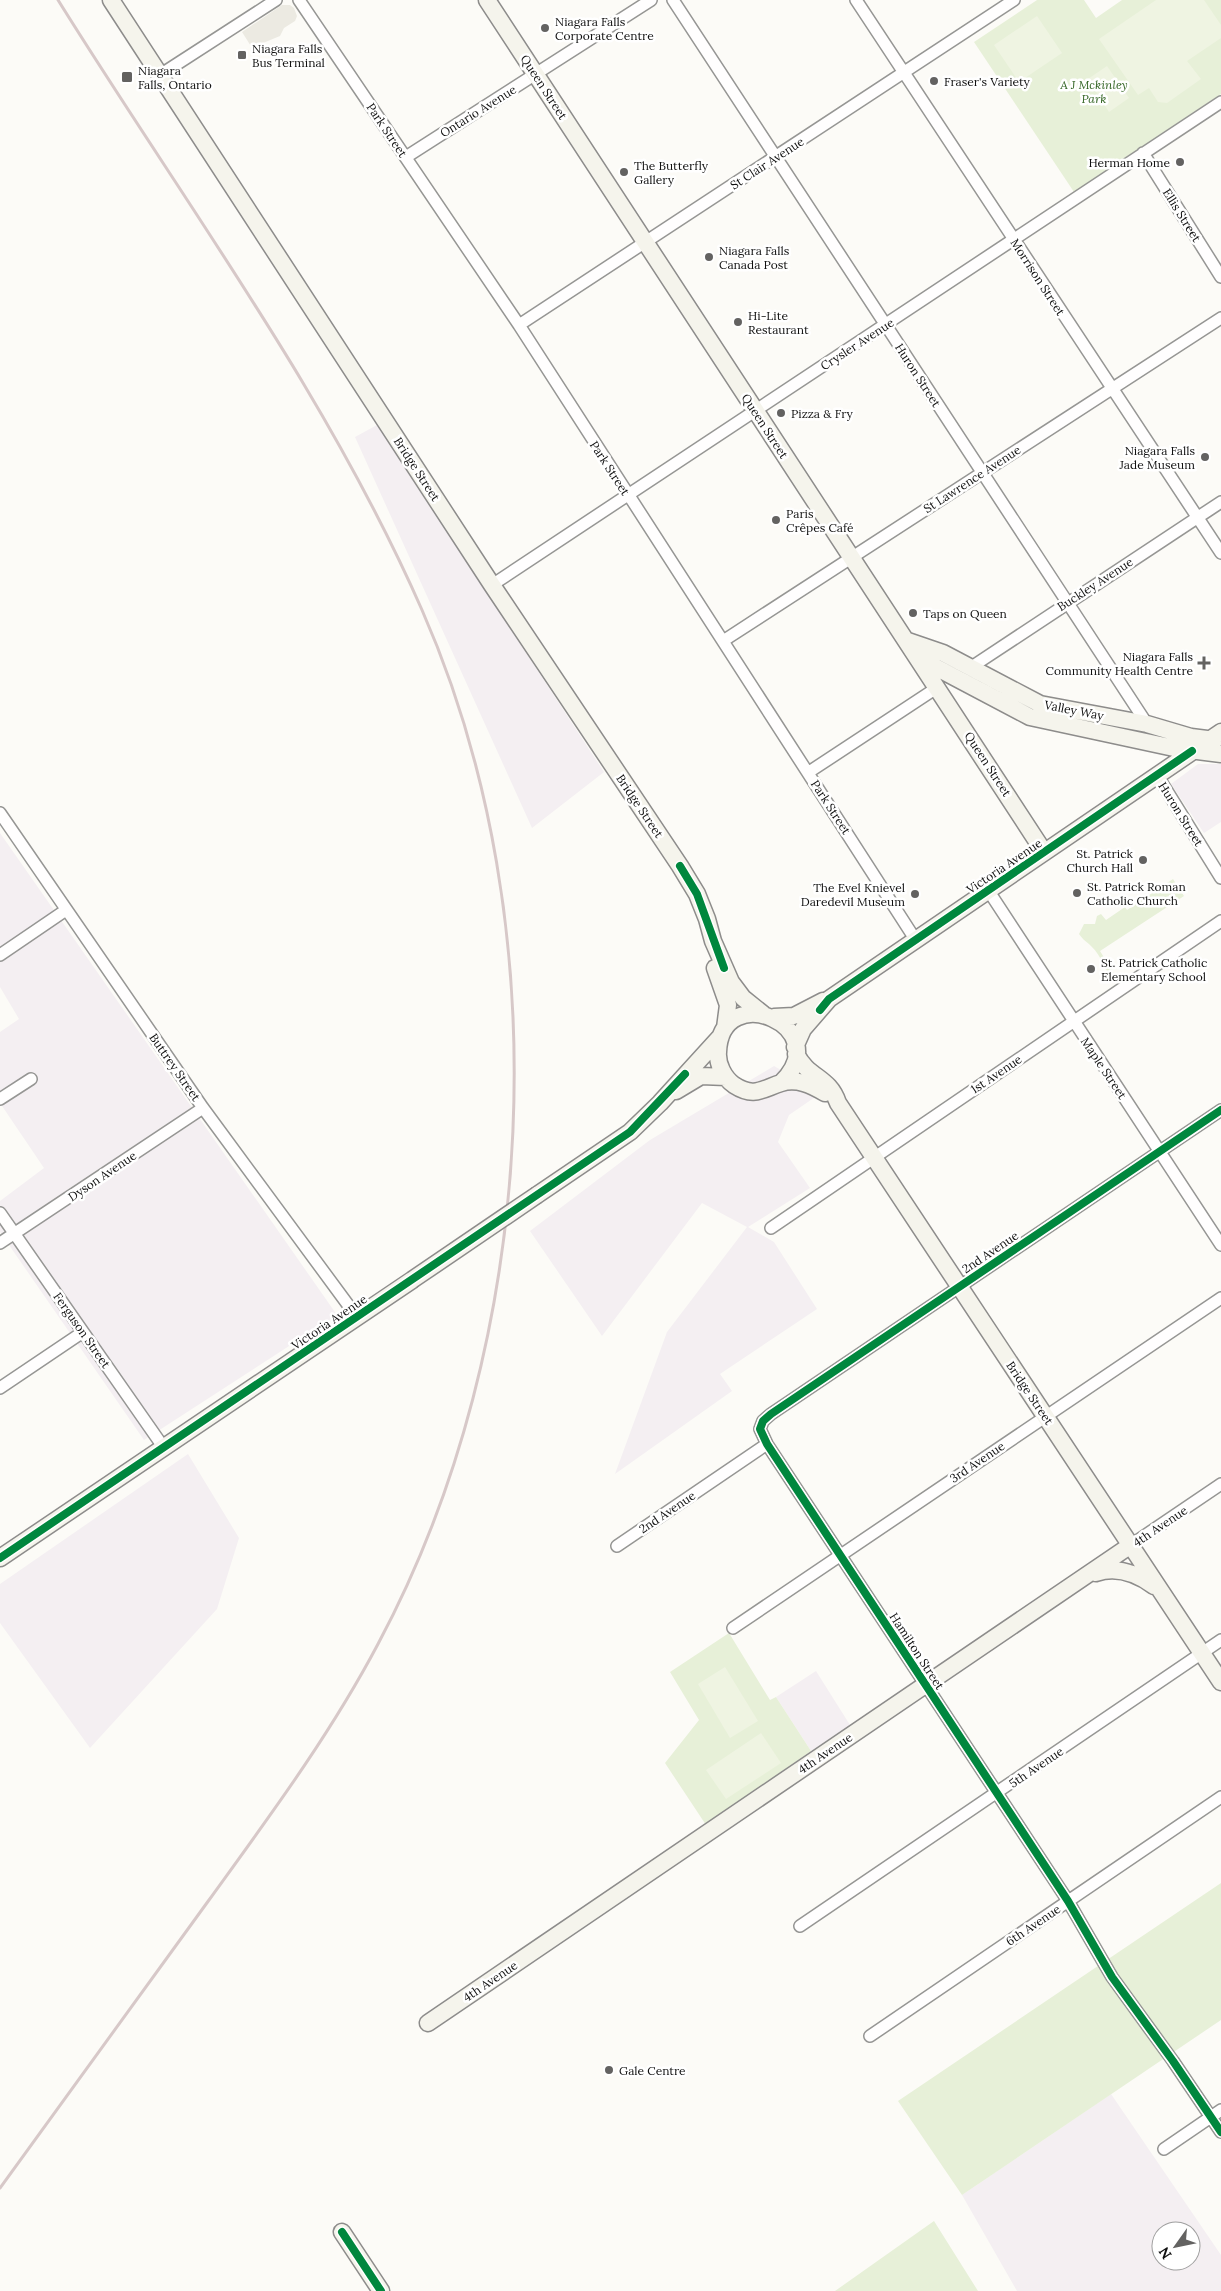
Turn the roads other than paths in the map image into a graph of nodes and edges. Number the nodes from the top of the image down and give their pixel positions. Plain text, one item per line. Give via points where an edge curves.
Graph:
1 (111, 0) edge
2 (276, 0) edge
3 (299, 0) edge
4 (487, 0) edge
5 (651, 0) edge
6 (673, 0) edge
7 (856, 0) edge
8 (1014, 0) edge
9 (904, 74) junction
10 (160, 75) junction
11 (535, 75) junction
12 (1221, 102) edge
13 (1143, 153) junction
14 (406, 157) junction
15 (775, 157) junction
16 (1014, 239) junction
17 (646, 243) junction
18 (1221, 277) edge
19 (1221, 318) edge
20 (519, 325) junction
21 (886, 325) junction
22 (1110, 388) junction
23 (754, 409) junction
24 (981, 473) junction
25 (628, 494) junction
26 (1221, 502) edge
27 (1197, 517) junction
28 (1221, 552) edge
29 (853, 558) junction
30 (492, 585) junction
31 (1068, 602) junction
32 (724, 641) junction
33 (908, 641) junction
34 (920, 659) junction
35 (970, 668) junction
36 (938, 687) junction
37 (1147, 724) junction
38 (1217, 738) edge
39 (1154, 743) junction
40 (1192, 751) junction
41 (1221, 754) edge
42 (808, 772) junction
43 (1157, 776) junction
44 (0, 813) edge
45 (1044, 852) junction
46 (1221, 878) edge
47 (988, 890) junction
48 (66, 910) junction
49 (1221, 921) edge
50 (916, 939) junction
51 (713, 941) junction
52 (0, 955) edge
53 (830, 1000) junction
54 (769, 1016) junction
55 (1072, 1021) junction
56 (724, 1032) junction
57 (796, 1050) junction
58 (726, 1077) junction
59 (31, 1079) dead end
60 (781, 1084) junction
61 (665, 1097) junction
62 (0, 1099) edge
63 (838, 1103) junction
64 (203, 1108) junction
65 (1221, 1110) edge
66 (1160, 1151) junction
67 (874, 1156) junction
68 (0, 1213) edge
69 (771, 1228) dead end
70 (14, 1234) junction
71 (0, 1244) edge
72 (1221, 1245) edge
73 (959, 1286) junction
74 (1221, 1298) edge
75 (357, 1317) junction
76 (83, 1332) junction
77 (0, 1388) edge
78 (771, 1414) joint
79 (1045, 1416) junction
80 (767, 1444) junction
81 (164, 1448) junction
82 (1221, 1484) edge
83 (1131, 1545) junction
84 (617, 1546) dead end
85 (841, 1555) junction
86 (0, 1558) edge
87 (1086, 1576) junction
88 (1161, 1591) junction
89 (733, 1628) dead end
90 (1221, 1640) edge
91 (1202, 1653) junction
92 (1221, 1682) edge
93 (926, 1685) junction
94 (997, 1793) junction
95 (1221, 1797) edge
96 (1068, 1901) junction
97 (800, 1926) dead end
98 (428, 2023) dead end
99 (870, 2036) dead end
100 (1221, 2110) edge
101 (1211, 2116) junction
102 (1221, 2132) edge
103 (1164, 2149) dead end
104 (342, 2232) dead end
105 (381, 2291) edge

1 - 10 main road, Bridge Street
2 - 10 street
3 - 14 street, Park Street
4 - 11 main road, Queen Street
5 - 11 street, Ontario Avenue
6 - 15 street, Huron Street
7 - 9 street, Morrison Street
8 - 9 street, St Clair Avenue
9 - 15 street, St Clair Avenue
9 - 16 street, Morrison Street
10 - 30 main road, Bridge Street
11 - 14 street, Ontario Avenue
11 - 17 main road, Queen Street
12 - 13 street, Crysler Avenue
13 - 16 street, Crysler Avenue
13 - 18 street, Ellis Street
14 - 20 street, Park Street
15 - 17 street, St Clair Avenue
15 - 21 street, Huron Street
16 - 21 street, Crysler Avenue
16 - 22 street, Morrison Street
17 - 20 street, St Clair Avenue
17 - 23 main road, Queen Street
19 - 22 street, St Lawrence Avenue
20 - 25 street, Park Street
21 - 23 street, Crysler Avenue
21 - 24 street, Huron Street
22 - 24 street, St Lawrence Avenue
22 - 27 street, Morrison Street
23 - 25 street, Crysler Avenue
23 - 29 main road, Queen Street
24 - 29 street, St Lawrence Avenue
24 - 31 street, Huron Street
25 - 30 street, Crysler Avenue
25 - 32 street, Park Street
26 - 27 street, Buckley Avenue
27 - 28 street, Morrison Street
27 - 31 street, Buckley Avenue
29 - 32 street, St Lawrence Avenue
29 - 33 main road, Queen Street
30 - 51 main road, Bridge Street via 680,866 697,894
31 - 35 street, Buckley Avenue
31 - 37 street, Huron Street
32 - 42 street, Park Street
33 - 34 main road, Queen Street
33 - 35 main road, Valley Way
34 - 36 main road, Queen Street
34 - 39 main road, Valley Way via 1030,717
35 - 37 main road, Valley Way via 1040,704
36 - 42 street
36 - 45 main road, Queen Street
37 - 38 main road, Valley Way
38 - 40 main road, Victoria Avenue
39 - 40 main road, Valley Way
39 - 43 main road via 1159,756
40 - 41 main road, Valley Way
40 - 43 main road, Victoria Avenue
42 - 50 street, Park Street
43 - 45 main road, Victoria Avenue
43 - 46 street, Huron Street
44 - 48 street, Buttrey Street
45 - 47 main road, Victoria Avenue
47 - 50 main road, Victoria Avenue
47 - 55 street, Maple Street
48 - 52 street
48 - 64 street, Buttrey Street
49 - 55 street, 1st Avenue
50 - 53 main road, Victoria Avenue
51 - 54 main road, Bridge Street via 731,982 743,998
51 - 56 main road, Bridge Street via 714,964 728,1005
53 - 54 main road, Victoria Avenue via 816,1003 794,1016
53 - 57 main road, Victoria Avenue via 803,1029
54 - 56 main road via 742,1016
54 - 57 main road via 788,1029
55 - 66 street, Maple Street
55 - 67 street, 1st Avenue
56 - 58 main road via 718,1056
56 - 61 main road, Victoria Avenue
57 - 60 main road via 791,1071
57 - 63 main road, Bridge Street via 806,1071 829,1086
58 - 60 main road via 746,1090 759,1092
58 - 61 main road, Victoria Avenue via 701,1076
59 - 62 street
60 - 63 main road, Bridge Street via 810,1084
61 - 75 main road, Victoria Avenue, bridge via 630,1132
63 - 67 main road, Bridge Street
64 - 70 street, Dyson Avenue
64 - 75 street, Buttrey Street
65 - 66 street, 2nd Avenue
66 - 72 street, Maple Street
66 - 73 street, 2nd Avenue
67 - 69 street, 1st Avenue
67 - 73 main road, Bridge Street
68 - 70 street, Ferguson Street
70 - 71 street, Dyson Avenue
70 - 76 street, Ferguson Street
73 - 78 street, 2nd Avenue
73 - 79 main road, Bridge Street
74 - 79 street, 3rd Avenue
75 - 81 main road, Victoria Avenue
76 - 77 street
76 - 81 street, Ferguson Street
78 - 80 street, Hamilton Street via 760,1429
79 - 83 main road, Bridge Street
79 - 85 street, 3rd Avenue
80 - 84 street, 2nd Avenue
80 - 85 street, Hamilton Street
81 - 86 main road, Victoria Avenue
82 - 83 street, 4th Avenue
83 - 87 main road, 4th Avenue
83 - 88 main road, Bridge Street
85 - 89 street, 3rd Avenue
85 - 93 street, Hamilton Street
87 - 88 main road via 1108,1569 1126,1571
87 - 93 main road, 4th Avenue
88 - 91 main road, Bridge Street
90 - 91 street, 5th Avenue
91 - 92 main road, Bridge Street
91 - 94 street, 5th Avenue
93 - 94 street, Hamilton Street
93 - 98 main road, 4th Avenue
94 - 96 street, Hamilton Street
94 - 97 street, 5th Avenue
95 - 96 street, 6th Avenue
96 - 99 street, 6th Avenue
96 - 101 street, Hamilton Street via 1112,1977
100 - 101 street
101 - 102 street
101 - 103 street
104 - 105 main road

